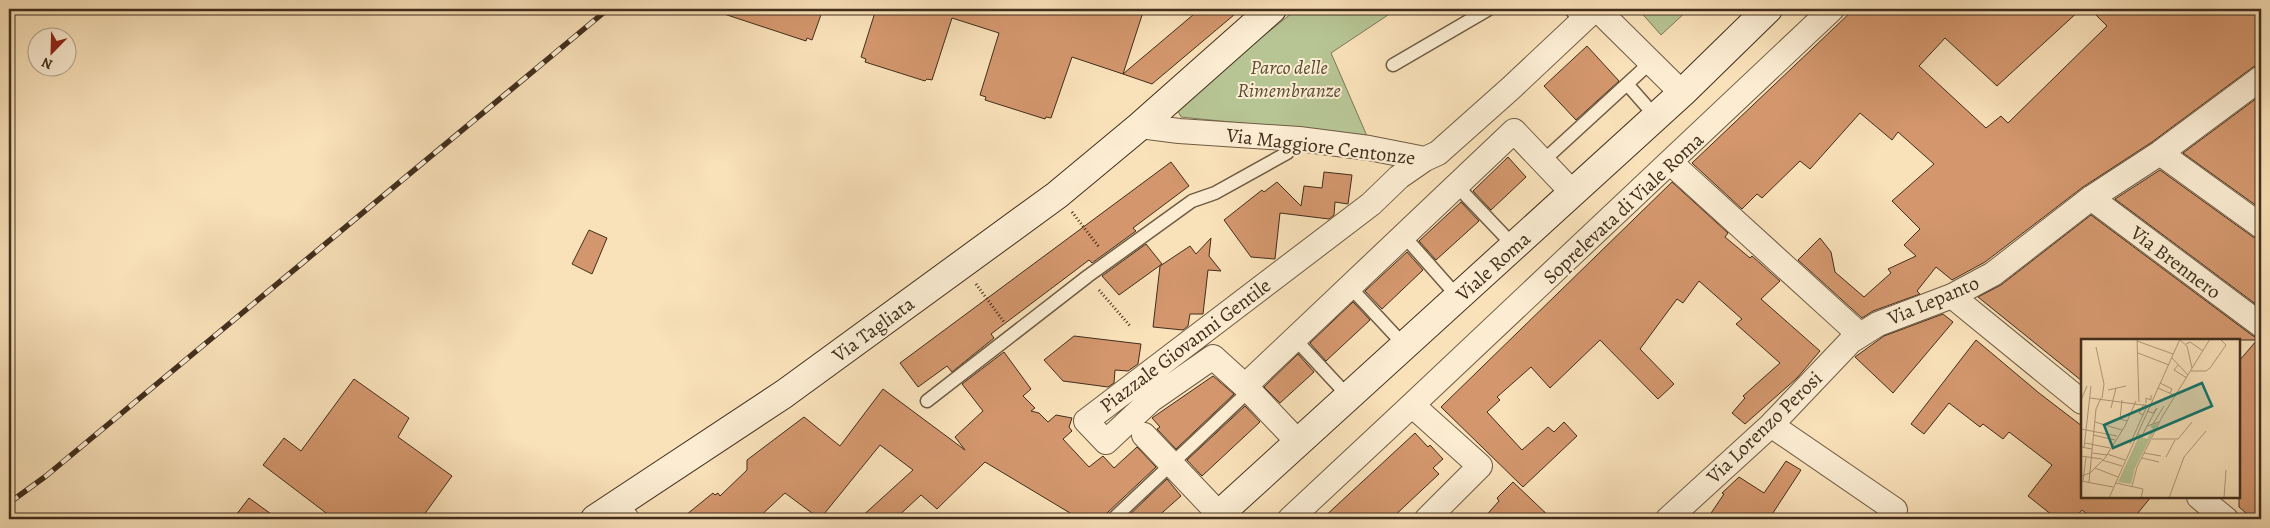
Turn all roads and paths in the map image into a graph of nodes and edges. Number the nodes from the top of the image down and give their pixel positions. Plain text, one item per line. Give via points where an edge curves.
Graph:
1 (1272, 9) edge
2 (1489, 9) edge
3 (1768, 9) edge
4 (1832, 9) edge
5 (1586, 12) edge
6 (1651, 62) junction
7 (1393, 65) dead end
8 (2261, 78) edge
9 (1626, 84) junction
10 (1682, 93) junction
11 (1656, 117) junction
12 (1140, 126) junction
13 (1299, 139) junction
14 (2160, 153) junction
15 (1424, 159) junction
16 (1543, 161) junction
17 (1671, 163) junction
18 (1457, 186) junction
19 (1573, 193) junction
20 (2091, 198) junction
21 (1081, 222) dead end
22 (2261, 226) edge
23 (1404, 236) junction
24 (1514, 246) junction
25 (1110, 261) junction
26 (1088, 276) junction
27 (1350, 287) junction
28 (1952, 296) junction
29 (1458, 297) junction
30 (2261, 325) edge
31 (1131, 327) dead end
32 (1860, 335) junction
33 (1295, 339) junction
34 (1404, 346) junction
35 (1248, 388) junction
36 (1349, 397) junction
37 (927, 401) dead end
38 (2081, 401) edge
39 (1412, 405) junction
40 (1771, 425) junction
41 (1144, 435) dead end
42 (1299, 443) junction
43 (1171, 465) junction
44 (2200, 498) edge
45 (612, 515) edge
46 (1216, 517) edge
47 (1113, 519) edge
48 (1290, 519) edge
49 (1427, 519) edge
50 (1668, 519) edge
51 (1890, 519) edge
52 (2226, 519) edge

1 - 12 street, Via Tagliata
2 - 7 lane
3 - 10 street, Viale Roma
4 - 17 street, Soprelevata di Viale Roma
5 - 6 street, Via Maggiore Centonze
5 - 15 street, Via Maggiore Centonze via 1504,95 1438,153
6 - 9 lane
6 - 10 street, Via Maggiore Centonze
8 - 14 street, Via Lepanto
9 - 11 lane
9 - 16 lane
10 - 11 street, Viale Roma
11 - 19 street, Viale Roma
12 - 13 street, Via Maggiore Centonze
12 - 45 street, Via Tagliata via 1057,195
13 - 15 street, Via Maggiore Centonze
13 - 25 lane via 1287,153 1215,193 1192,201
14 - 20 street, Via Lepanto
14 - 22 street
15 - 35 street, Piazzale Giovanni Gentile via 1371,204 1086,420 1106,442 1151,400 1213,357
16 - 18 street via 1514,131
16 - 19 street
17 - 32 street
17 - 39 street, Soprelevata di Viale Roma
18 - 23 street
18 - 24 lane
19 - 24 street, Viale Roma
20 - 28 street, Via Lepanto via 1993,274
20 - 30 street, Via Brennero
21 - 25 path
23 - 27 street
23 - 29 lane
24 - 29 street, Viale Roma
25 - 26 lane
26 - 31 path
26 - 37 lane
27 - 33 street
27 - 34 lane
28 - 32 street, Via Lepanto via 1878,324
28 - 38 street
29 - 34 street, Viale Roma
32 - 40 street, Via Lorenzo Perosi
33 - 35 street
33 - 36 lane
34 - 36 street, Viale Roma
35 - 42 street, Piazzale Giovanni Gentile
35 - 43 lane
36 - 42 street, Viale Roma
39 - 48 street, Soprelevata di Viale Roma
39 - 49 street via 1480,466
40 - 50 street, Via Lorenzo Perosi
40 - 51 street via 1895,510
41 - 43 street
42 - 46 street, Viale Roma
43 - 46 street
43 - 47 lane
44 - 52 street

